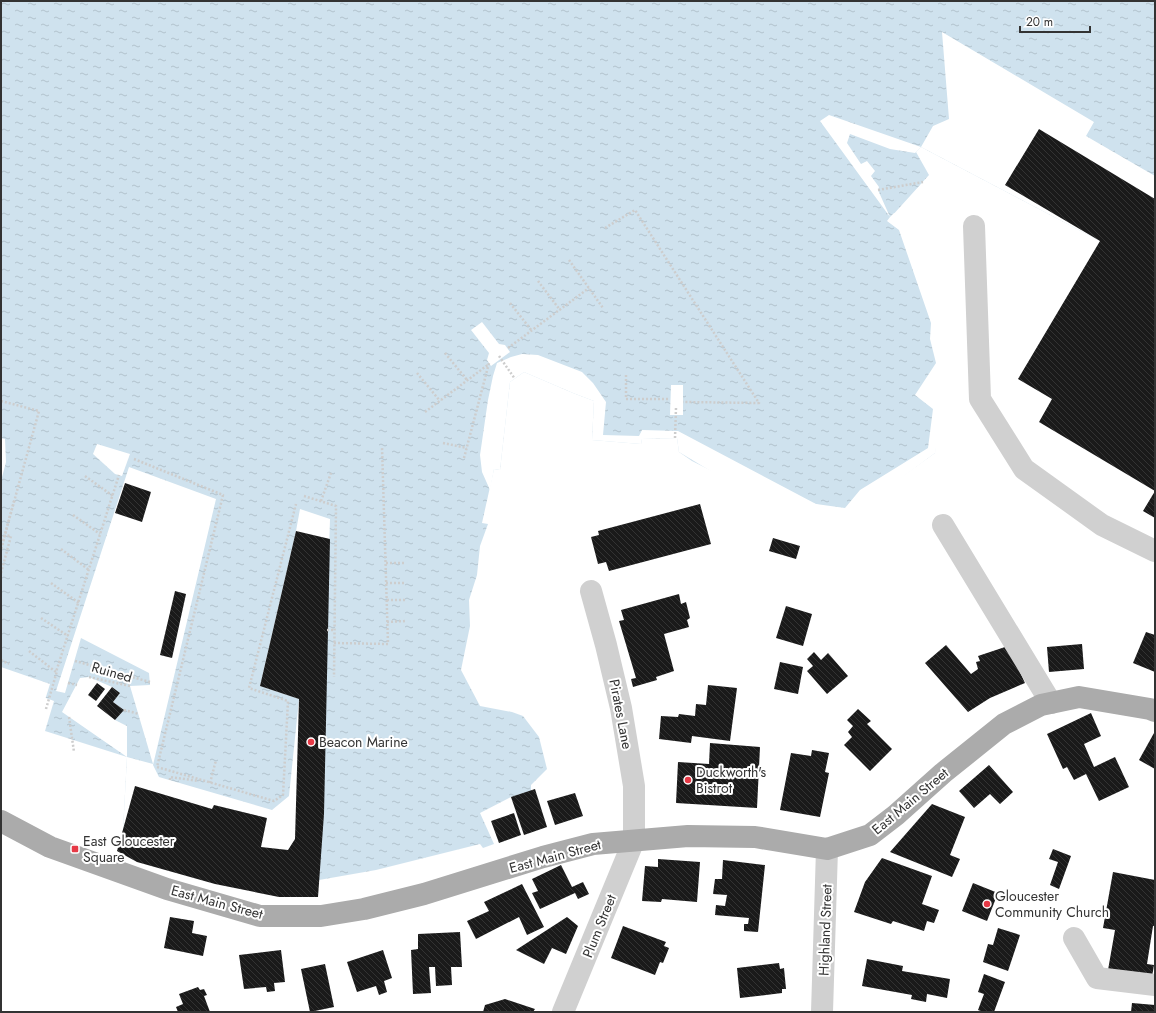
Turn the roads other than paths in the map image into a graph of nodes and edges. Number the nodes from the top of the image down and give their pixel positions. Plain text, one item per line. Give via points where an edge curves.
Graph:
1 (974, 226) dead end
2 (943, 525) dead end
3 (1155, 551) edge
4 (590, 591) dead end
5 (1051, 703) junction
6 (1155, 712) edge
7 (1, 821) edge
8 (634, 840) junction
9 (827, 849) junction
10 (1074, 938) dead end
11 (1155, 985) edge
12 (564, 1012) edge
13 (822, 1012) edge

1 - 3 street via 980,399 1024,469 1102,525
2 - 5 street
4 - 8 street, Pirates Lane via 621,708 634,786
5 - 6 main road, East Main Street via 1078,697
5 - 9 main road, East Main Street via 1041,705 1004,724 870,835
7 - 8 main road, East Main Street via 50,847 112,870 260,916 321,916 364,909 593,844
8 - 9 main road, East Main Street via 688,836 755,837
8 - 12 street, Plum Street
9 - 13 street, Highland Street
10 - 11 street via 1097,978

